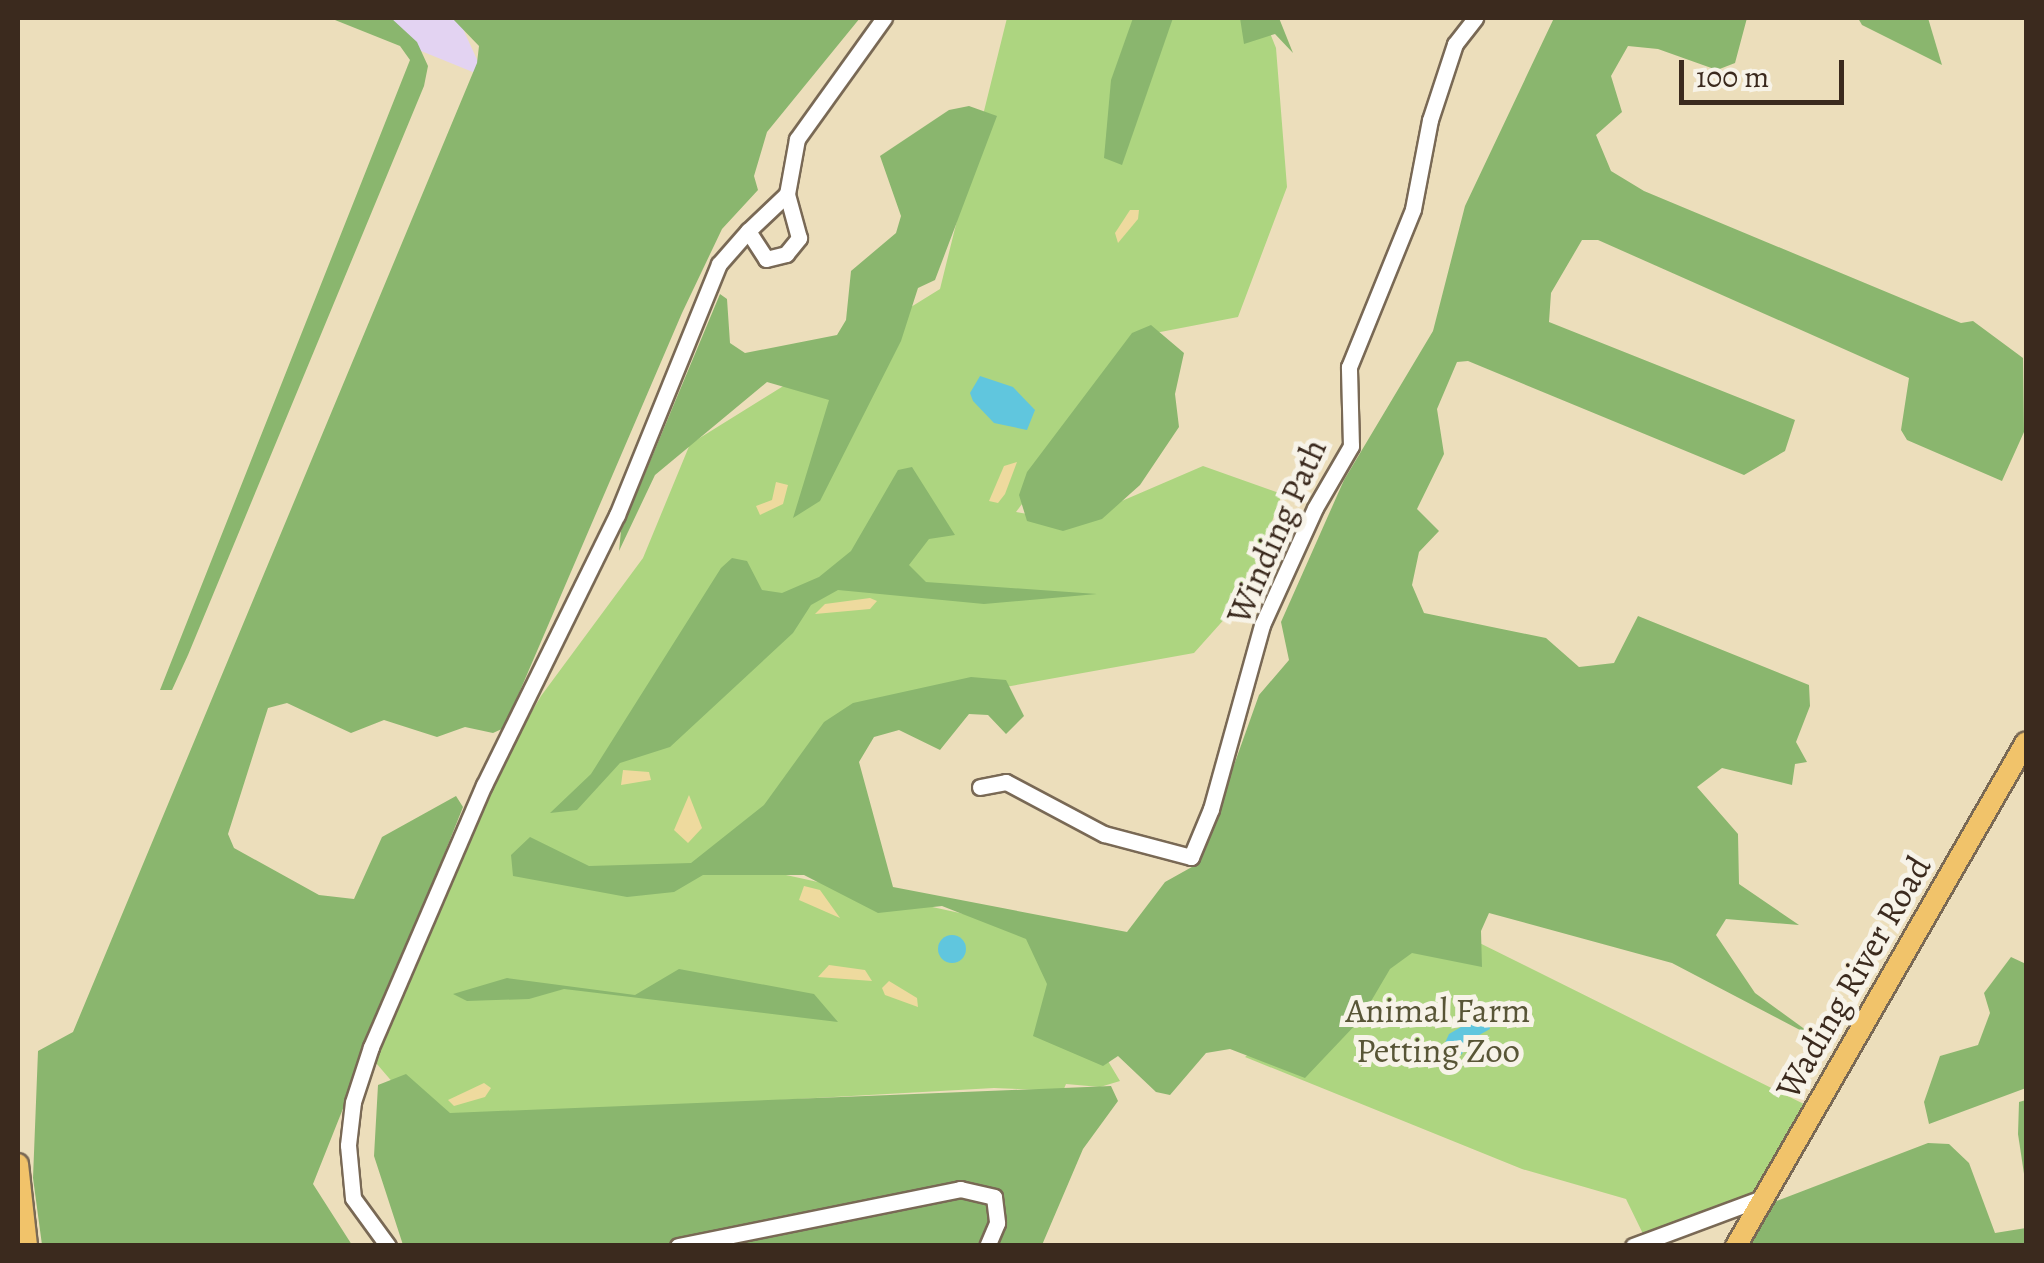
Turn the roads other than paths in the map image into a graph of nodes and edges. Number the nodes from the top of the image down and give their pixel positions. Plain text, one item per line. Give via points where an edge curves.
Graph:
1 (884, 18) edge
2 (1475, 18) edge
3 (788, 194) junction
4 (748, 231) junction
5 (2026, 742) edge
6 (980, 786) dead end
7 (18, 1164) edge
8 (1765, 1196) junction
9 (28, 1246) edge
10 (388, 1246) edge
11 (678, 1246) edge
12 (987, 1246) edge
13 (1633, 1246) edge
14 (1736, 1246) edge

1 - 3 street via 797,139
2 - 6 street, Winding Path via 1455,44 1430,120 1413,208 1349,367 1351,446 1262,625 1211,810 1190,857 1104,834 1006,782
3 - 4 street
3 - 4 street via 799,238 786,254 766,258
4 - 10 street via 719,264 617,514 484,784 371,1047 348,1145 353,1198
5 - 8 main road, Wading River Road
7 - 9 main road
8 - 13 street
8 - 14 main road, Wading River Road
11 - 12 street via 960,1189 994,1197 997,1223

